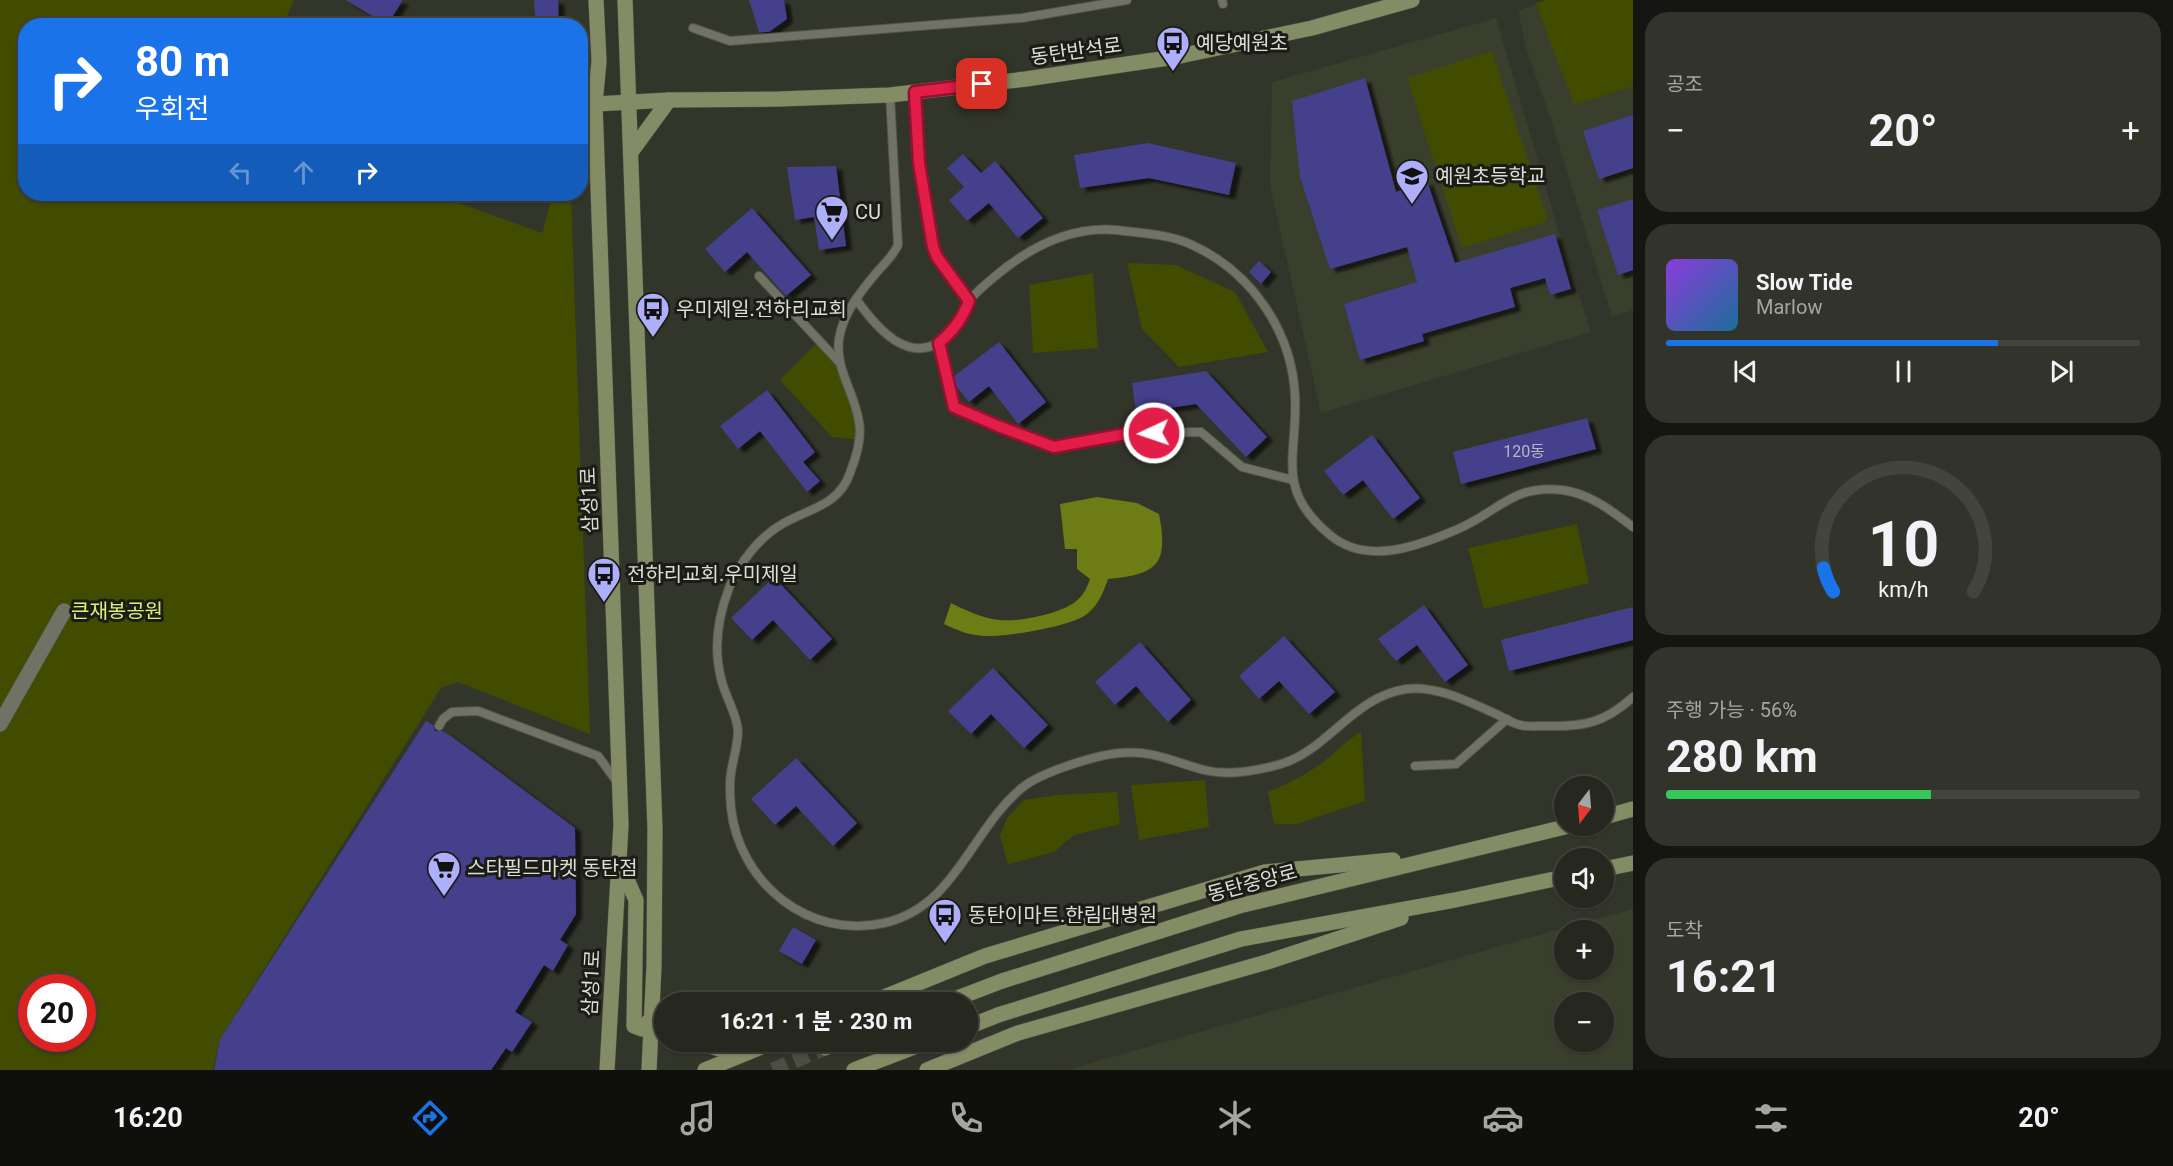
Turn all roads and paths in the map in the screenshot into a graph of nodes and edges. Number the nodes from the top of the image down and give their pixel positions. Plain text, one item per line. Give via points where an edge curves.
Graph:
1 (596, 0) edge
2 (625, 0) edge
3 (1127, 0) edge
4 (1412, 0) edge
5 (693, 28) dead end
6 (915, 92) junction
7 (890, 95) junction
8 (669, 100) junction
9 (629, 103) junction
10 (588, 104) edge
11 (631, 152) junction
12 (759, 276) dead end
13 (856, 299) junction
14 (969, 301) junction
15 (939, 343) junction
16 (840, 364) junction
17 (1293, 480) junction
18 (1633, 527) edge
19 (64, 611) dead end
20 (1633, 697) edge
21 (1508, 719) junction
22 (0, 724) edge
23 (439, 726) dead end
24 (1415, 766) dead end
25 (619, 784) junction
26 (1633, 809) edge
27 (1614, 814) edge
28 (1554, 830) edge
29 (1447, 855) junction
30 (620, 863) junction
31 (1633, 863) edge
32 (1614, 867) edge
33 (1554, 879) edge
34 (1455, 900) junction
35 (654, 966) junction
36 (660, 992) edge
37 (897, 992) edge
38 (973, 992) edge
39 (650, 1020) junction
40 (978, 1023) edge
41 (749, 1052) edge
42 (901, 1052) edge
43 (744, 1054) junction
44 (607, 1070) edge
45 (649, 1070) edge
46 (705, 1070) edge
47 (730, 1070) edge
48 (854, 1070) edge
49 (927, 1070) edge

1 - 10 street, 삼성1로 via 598,61
2 - 9 street
3 - 5 lane via 1022,18 730,41
4 - 6 street, 동탄반석로 via 1312,28 1175,57
6 - 7 street, 동탄반석로
6 - 14 lane via 919,163 933,247
7 - 8 street, 동탄반석로
7 - 13 lane via 898,245
8 - 9 street, 동탄반석로
8 - 11 street
9 - 10 street, 동탄반석로
9 - 11 street
10 - 25 street, 삼성1로
11 - 35 street via 655,817
12 - 16 lane
13 - 15 lane via 889,338 905,346
13 - 16 lane via 842,327
14 - 15 lane via 962,320
14 - 17 lane via 1017,260 1071,233 1108,230 1190,243 1240,278 1270,311 1280,329 1295,395
15 - 17 lane via 954,407 998,426 1054,447 1131,433 1201,432 1242,467
16 - 21 lane via 859,420 857,450 848,479 827,504 772,531 743,562 729,587 717,644 720,678 738,724 730,788 732,819 759,876 797,911 846,927 883,924 904,917 943,889 990,824 1024,786 1057,770 1097,758 1141,753 1165,756 1210,772 1261,769 1297,758 1357,710 1380,696 1408,688 1438,691
17 - 18 lane via 1306,510 1318,525 1333,538 1369,552 1404,548 1458,529 1508,498 1533,490 1562,490 1586,496
19 - 22 street
20 - 21 lane via 1602,720 1569,726 1520,725
21 - 24 lane via 1456,764
23 - 25 lane via 452,712 478,711 598,756
25 - 30 street, 삼성1로
26 - 27 street
28 - 29 street, 동탄중앙로
29 - 37 street via 1265,872 985,956
29 - 38 street, 동탄중앙로 via 1239,906
30 - 39 street via 636,900 634,1026 642,1029
30 - 44 street, 삼성1로
31 - 32 street
33 - 34 street
34 - 40 street via 1241,939
34 - 49 street via 1267,962 1018,1033
35 - 36 street
35 - 39 street
39 - 45 street
41 - 43 street
42 - 48 street
43 - 46 street
43 - 47 street

